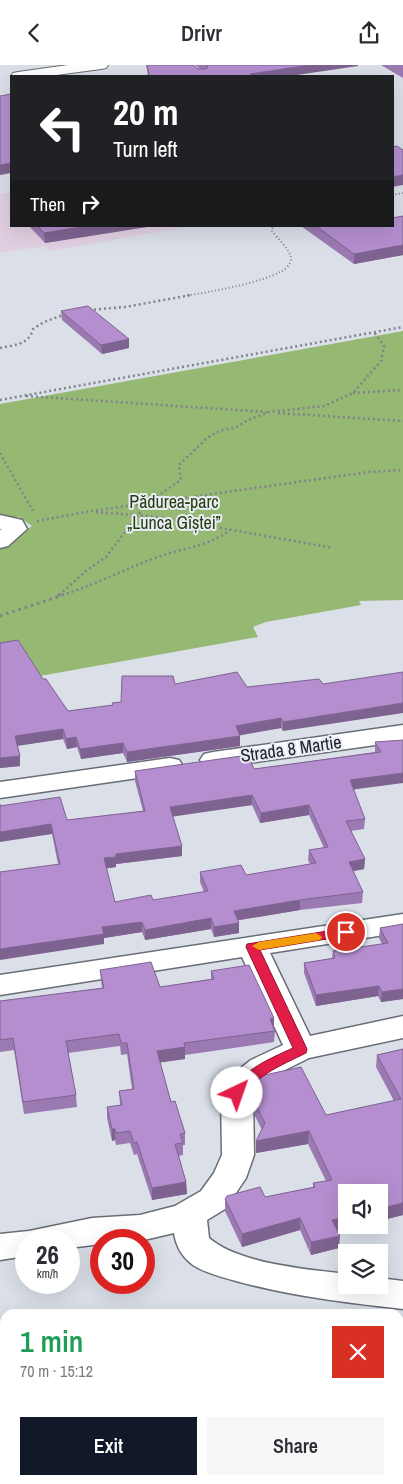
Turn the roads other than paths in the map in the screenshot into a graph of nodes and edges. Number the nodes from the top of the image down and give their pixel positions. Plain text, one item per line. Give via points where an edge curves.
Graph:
1 (101, 65) edge
2 (27, 75) edge
3 (403, 733) edge
4 (0, 790) edge
5 (403, 923) edge
6 (252, 947) junction
7 (0, 985) edge
8 (403, 1027) edge
9 (301, 1049) junction
10 (190, 1214) junction
11 (80, 1233) edge
12 (15, 1245) edge
13 (0, 1247) edge
14 (403, 1295) edge

1 - 2 main road
3 - 4 street, Strada 8 Martie
5 - 6 street
6 - 7 street
6 - 9 street
8 - 9 street
9 - 10 street via 262,1068 237,1093 238,1155 229,1178 213,1200
10 - 11 street via 140,1228
10 - 14 street via 194,1244 218,1261 272,1277 333,1288
12 - 13 street

